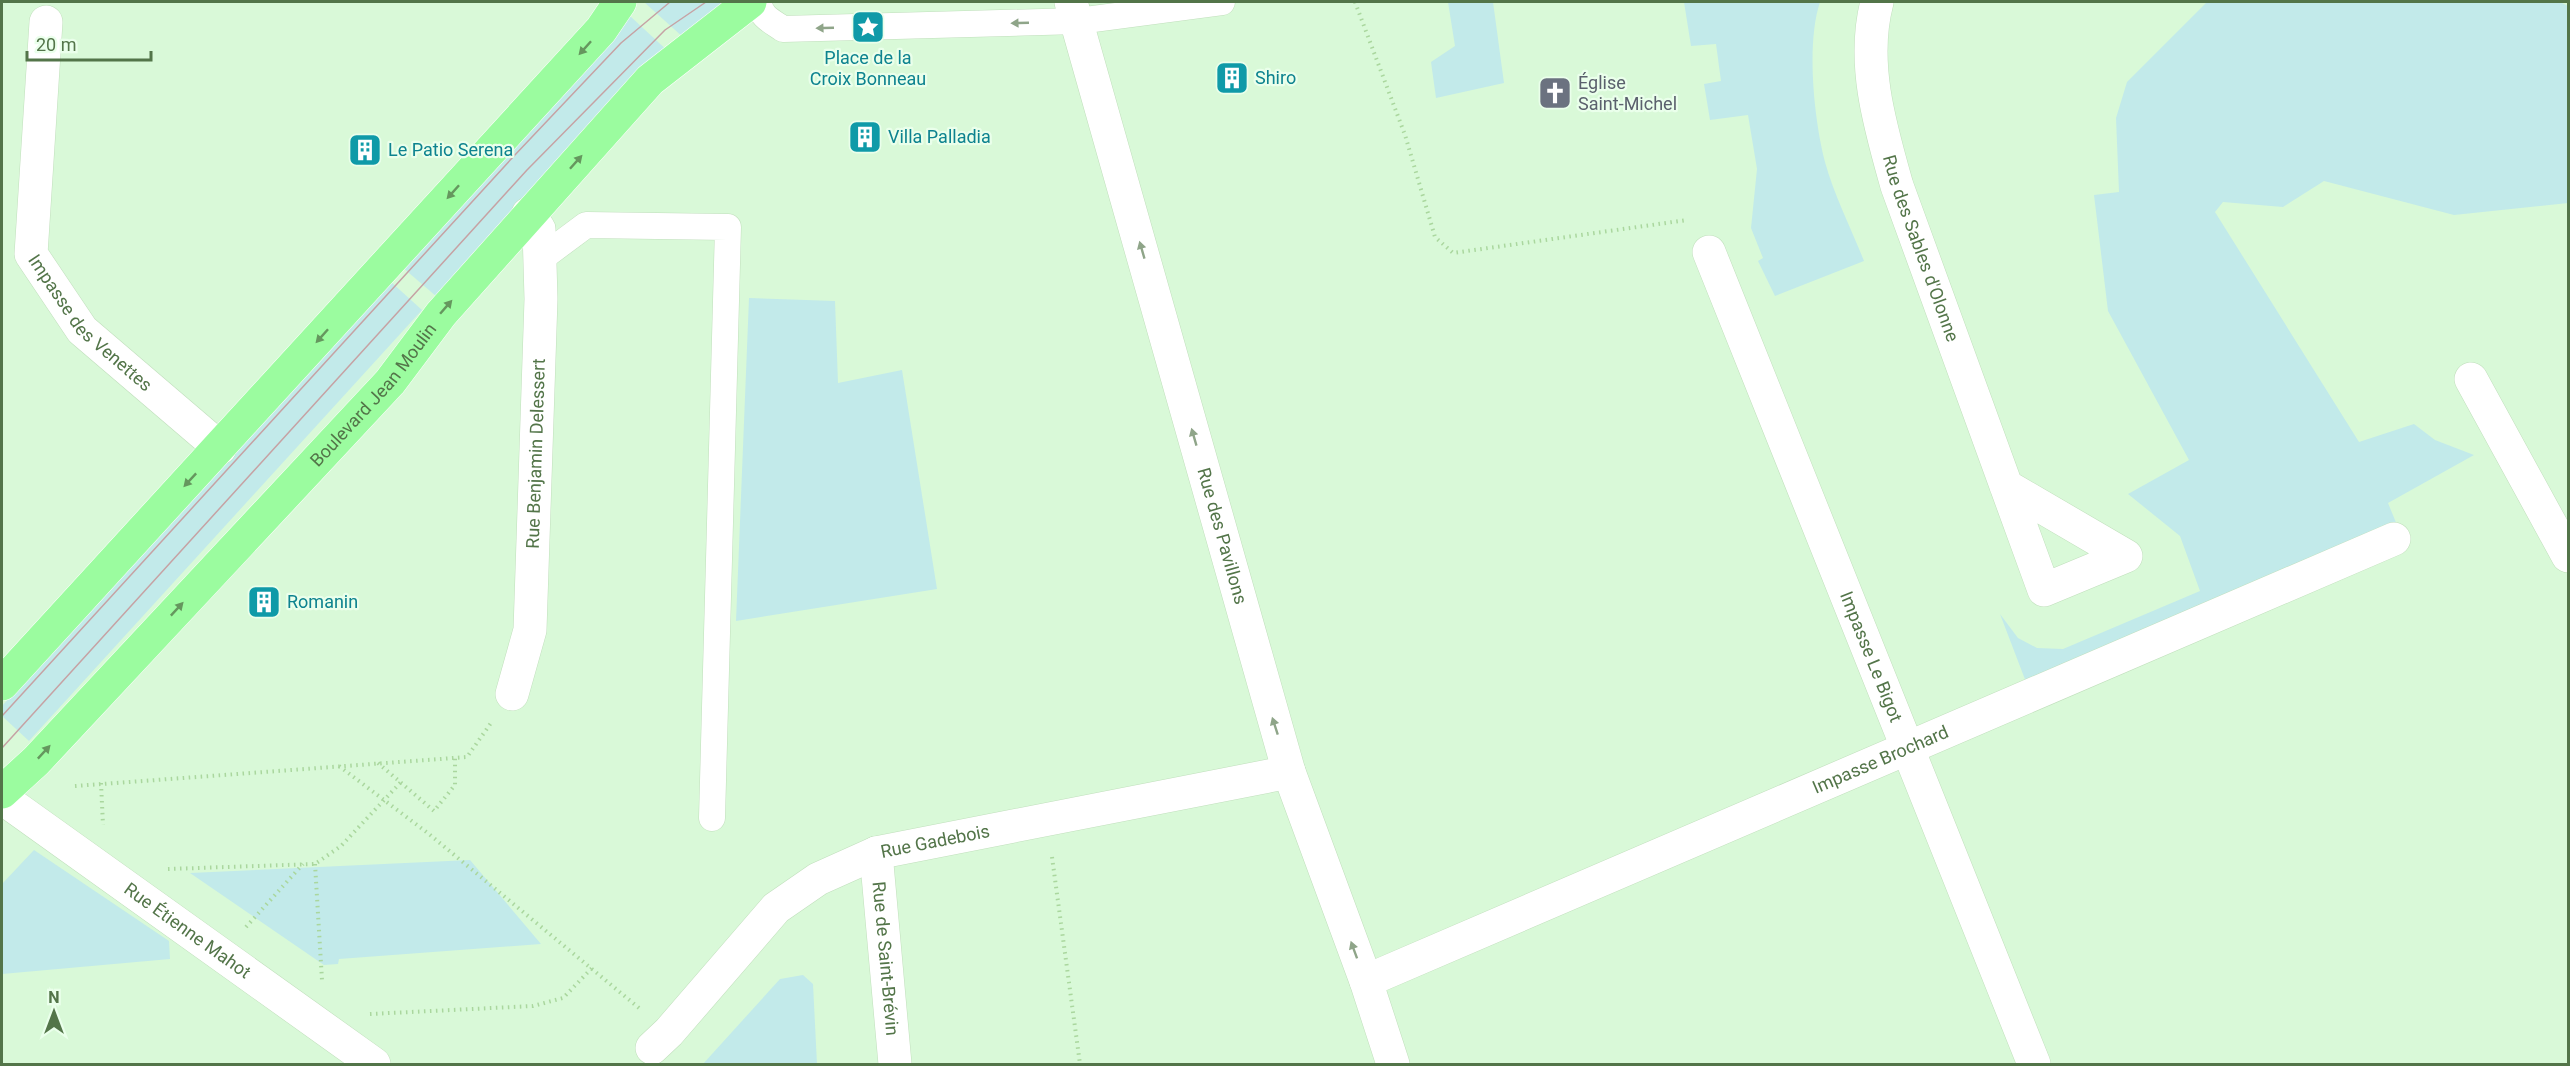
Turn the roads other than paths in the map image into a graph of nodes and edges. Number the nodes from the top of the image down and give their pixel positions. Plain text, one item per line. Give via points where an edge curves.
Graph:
1 (620, 2) edge
2 (750, 2) edge
3 (759, 2) edge
4 (1222, 2) edge
5 (1877, 2) edge
6 (1075, 11) edge
7 (46, 22) dead end
8 (528, 214) junction
9 (1709, 252) road end
10 (539, 260) junction
11 (2471, 378) dead end
12 (220, 448) junction
13 (2006, 486) dead end
14 (2394, 538) dead end
15 (2568, 556) edge
16 (2, 684) edge
17 (512, 694) road end
18 (1906, 748) junction
19 (1289, 772) junction
20 (2, 792) edge
21 (2, 798) edge
22 (711, 818) dead end
23 (876, 853) junction
24 (1366, 981) junction
25 (660, 1040) road end
26 (374, 1065) edge
27 (895, 1065) edge
28 (1393, 1065) edge
29 (2034, 1065) edge

1 -> 12 main road via 601,30
8 -> 2 main road, Boulevard Jean Moulin via 650,81
6 -> 3 lane via 783,29 765,16
4 - 6 lane
5 - 13 street, Rue des Sables d'Olonne via 1872,22 1872,69 1878,118 1897,186
19 -> 6 street, Rue des Pavillons
7 - 12 street, Impasse des Venettes via 31,254 82,330
8 - 10 street, Rue Benjamin Delessert via 538,229
20 -> 8 main road, Boulevard Jean Moulin via 36,761 390,382 441,314
9 - 18 street, Impasse Le Bigot
10 - 17 street, Rue Benjamin Delessert via 530,630
10 - 22 lane via 586,225 728,227
11 - 15 street
12 -> 16 main road
14 - 18 street, Impasse Brochard
18 - 24 street, Impasse Brochard
18 - 29 street, Impasse Le Bigot
19 - 23 street, Rue Gadebois
24 -> 19 street, Rue des Pavillons
21 - 26 street, Rue Étienne Mahot
23 - 25 street, Rue Gadebois via 818,879 776,908
23 - 27 street, Rue de Saint-Brévin
24 - 28 street, Rue des Pavillons

